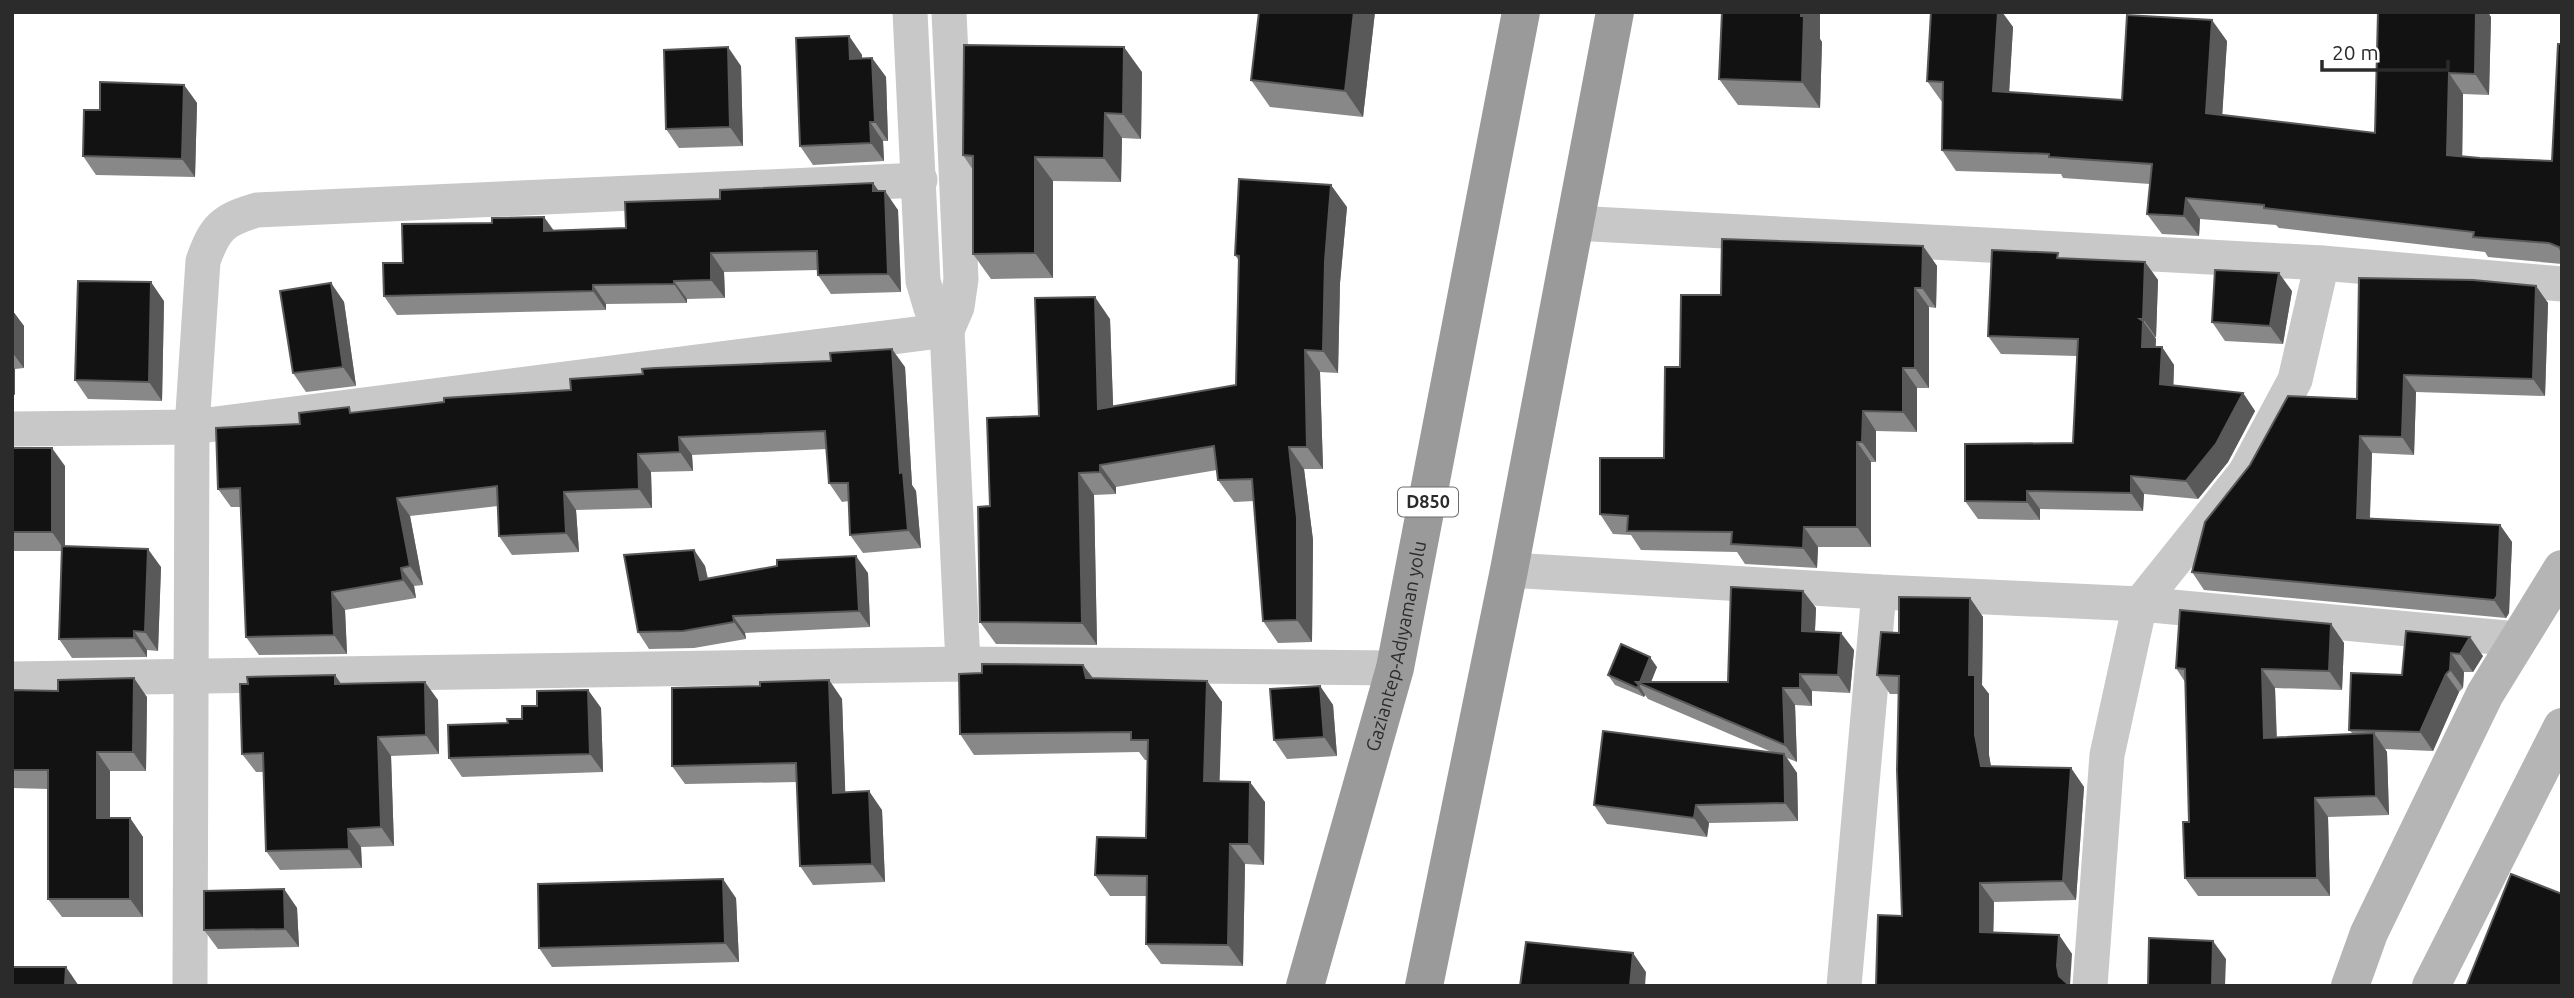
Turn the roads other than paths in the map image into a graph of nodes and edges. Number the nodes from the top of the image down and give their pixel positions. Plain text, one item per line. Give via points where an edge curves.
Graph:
1 (910, 12) edge
2 (948, 12) edge
3 (1521, 12) edge
4 (1615, 12) edge
5 (920, 180) junction
6 (1574, 223) junction
7 (2322, 264) junction
8 (2562, 284) edge
9 (947, 330) junction
10 (192, 427) junction
11 (12, 429) edge
12 (2562, 569) edge
13 (1510, 570) junction
14 (1879, 592) junction
15 (2140, 604) junction
16 (2517, 639) junction
17 (963, 664) junction
18 (1395, 668) junction
19 (193, 677) junction
20 (12, 679) edge
21 (2562, 727) edge
22 (190, 986) edge
23 (1305, 986) edge
24 (1424, 986) edge
25 (1844, 986) edge
26 (2090, 986) edge
27 (2350, 986) edge
28 (2431, 986) edge

1 - 5 street
2 - 9 street via 961,279 957,307
3 - 18 highway, Gaziantep-Adıyaman yolu / D850
4 - 6 highway
5 - 9 street via 924,288
5 - 10 street via 257,210 230,218 212,235 203,261
6 - 7 street
6 - 13 highway
7 - 8 street
7 - 15 street via 2295,380 2245,473
9 - 10 street
9 - 17 street
10 - 11 street
10 - 19 street
12 - 16 main road
13 - 14 street
13 - 24 highway
14 - 15 street
14 - 25 street
15 - 16 street
15 - 26 street via 2106,755
16 - 27 main road via 2485,694 2381,908
17 - 18 street
17 - 19 street
18 - 23 highway, Gaziantep-Adıyaman yolu / D850
19 - 20 street
19 - 22 street
21 - 28 main road

